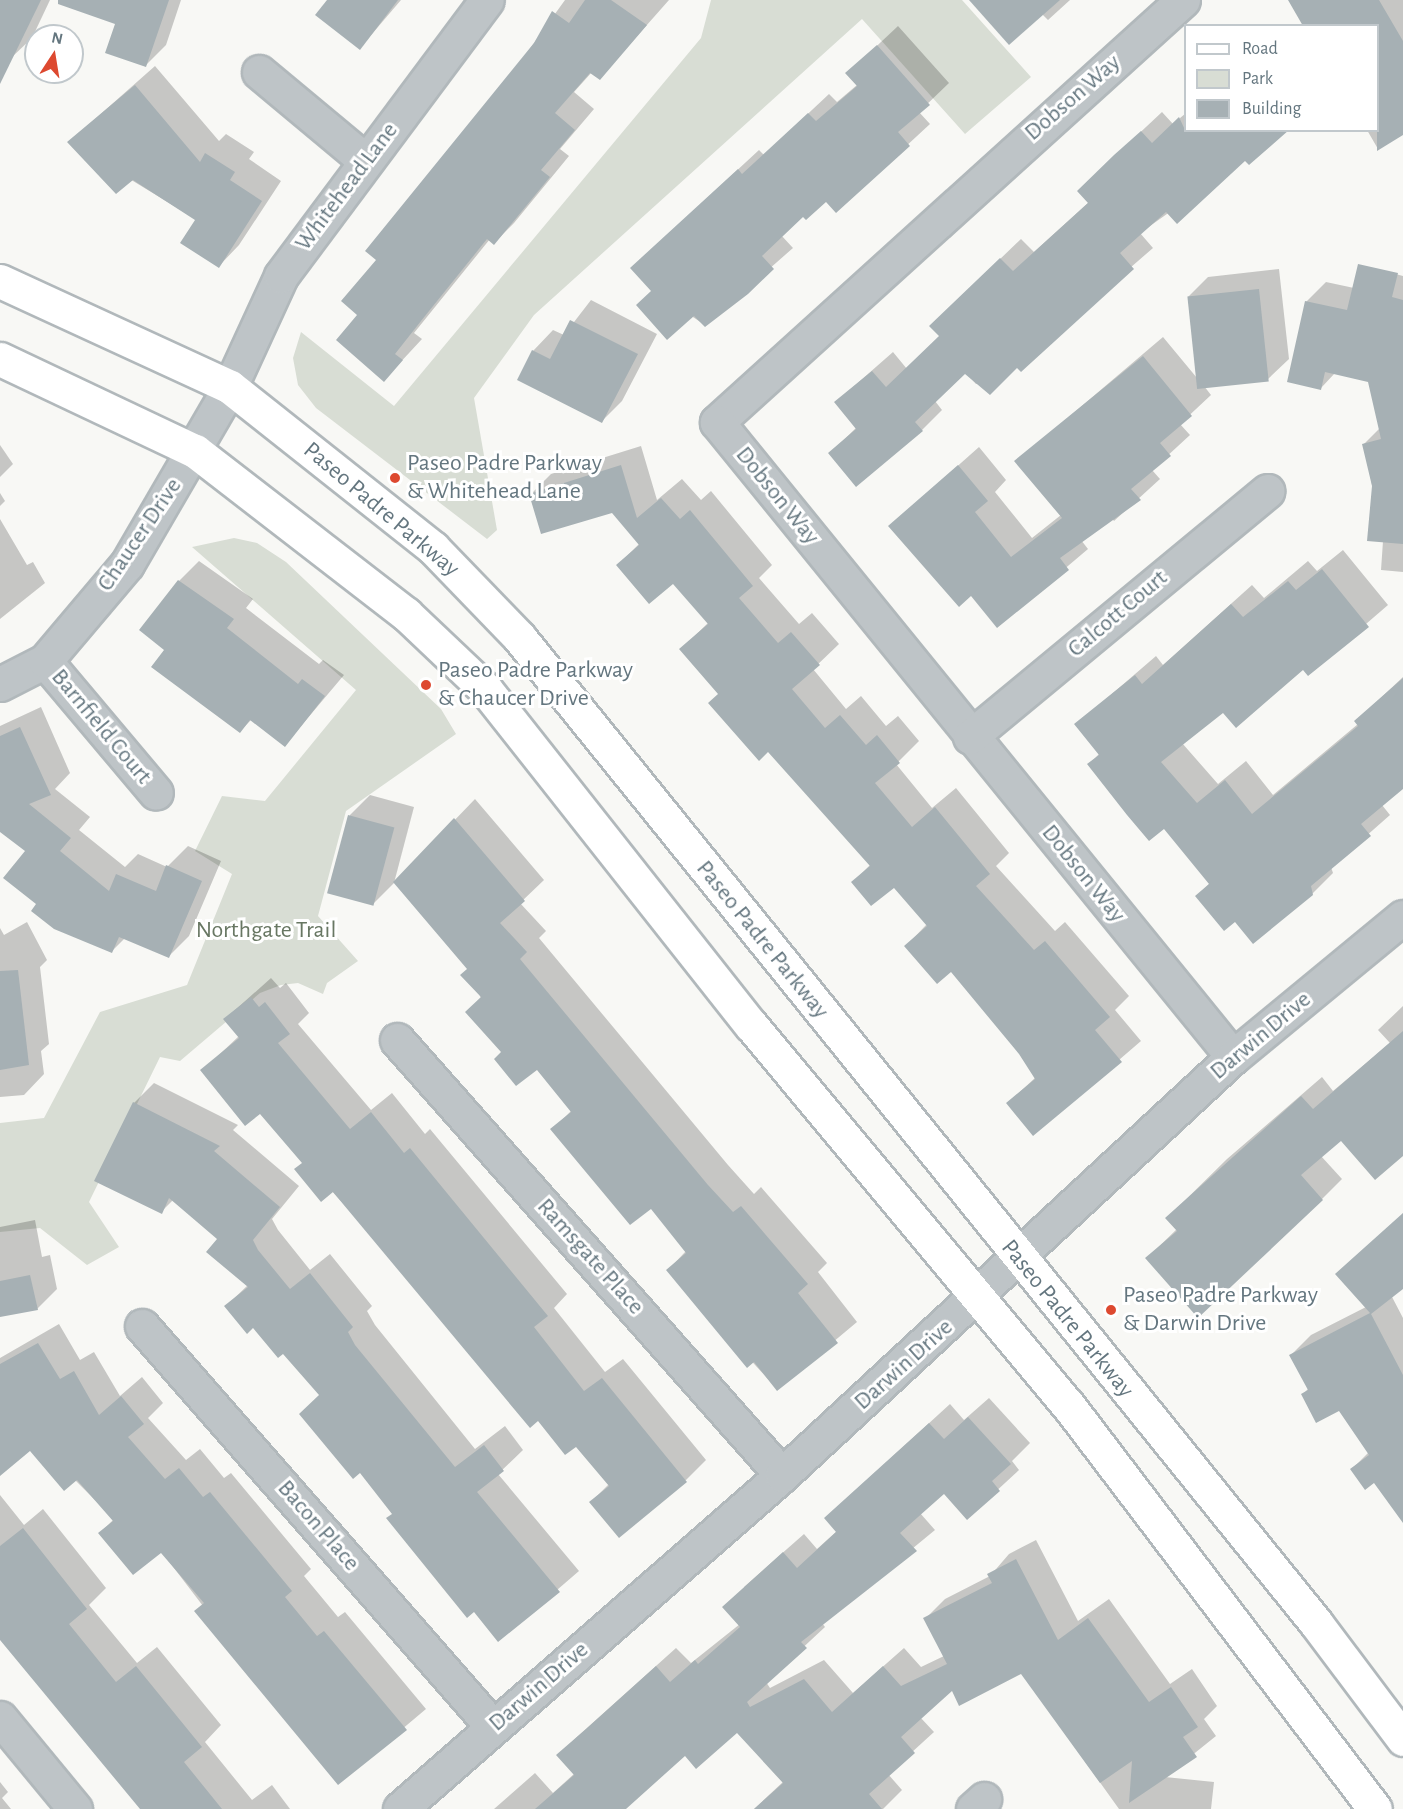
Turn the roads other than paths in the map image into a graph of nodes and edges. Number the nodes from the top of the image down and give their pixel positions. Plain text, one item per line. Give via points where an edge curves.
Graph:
1 (487, 0) edge
2 (1183, 0) edge
3 (259, 72) dead end
4 (366, 161) junction
5 (0, 281) edge
6 (0, 359) edge
7 (230, 387) junction
8 (195, 451) junction
9 (1267, 491) dead end
10 (45, 661) junction
11 (0, 684) edge
12 (970, 736) junction
13 (156, 793) dead end
14 (1403, 917) edge
15 (397, 1040) dead end
16 (1233, 1058) junction
17 (1016, 1257) junction
18 (978, 1298) junction
19 (142, 1326) dead end
20 (782, 1475) junction
21 (0, 1718) edge
22 (493, 1727) junction
23 (1403, 1739) edge
24 (75, 1809) edge
25 (400, 1809) edge
26 (1376, 1809) edge

1 - 4 street, Whitehead Lane
2 - 12 street, Dobson Way via 717,422
3 - 4 street
4 - 7 street, Whitehead Lane via 281,276
5 - 7 main road, Paseo Padre Parkway
6 - 8 main road
7 - 8 street, Chaucer Drive
7 - 17 main road, Paseo Padre Parkway via 433,548 519,637
8 - 10 street, Chaucer Drive via 127,564
8 - 18 main road via 406,614 486,690 752,1025
9 - 12 street, Calcott Court
10 - 11 street, Chaucer Drive
10 - 13 street, Barnfield Court
12 - 16 street, Dobson Way
14 - 16 street, Darwin Drive
15 - 20 street, Ramsgate Place
16 - 17 street, Darwin Drive
17 - 18 street, Darwin Drive
17 - 23 main road, Paseo Padre Parkway via 1316,1623
18 - 20 street, Darwin Drive
18 - 26 main road via 1255,1645
19 - 22 street, Bacon Place
20 - 22 street, Darwin Drive
21 - 24 street
22 - 25 street, Darwin Drive

